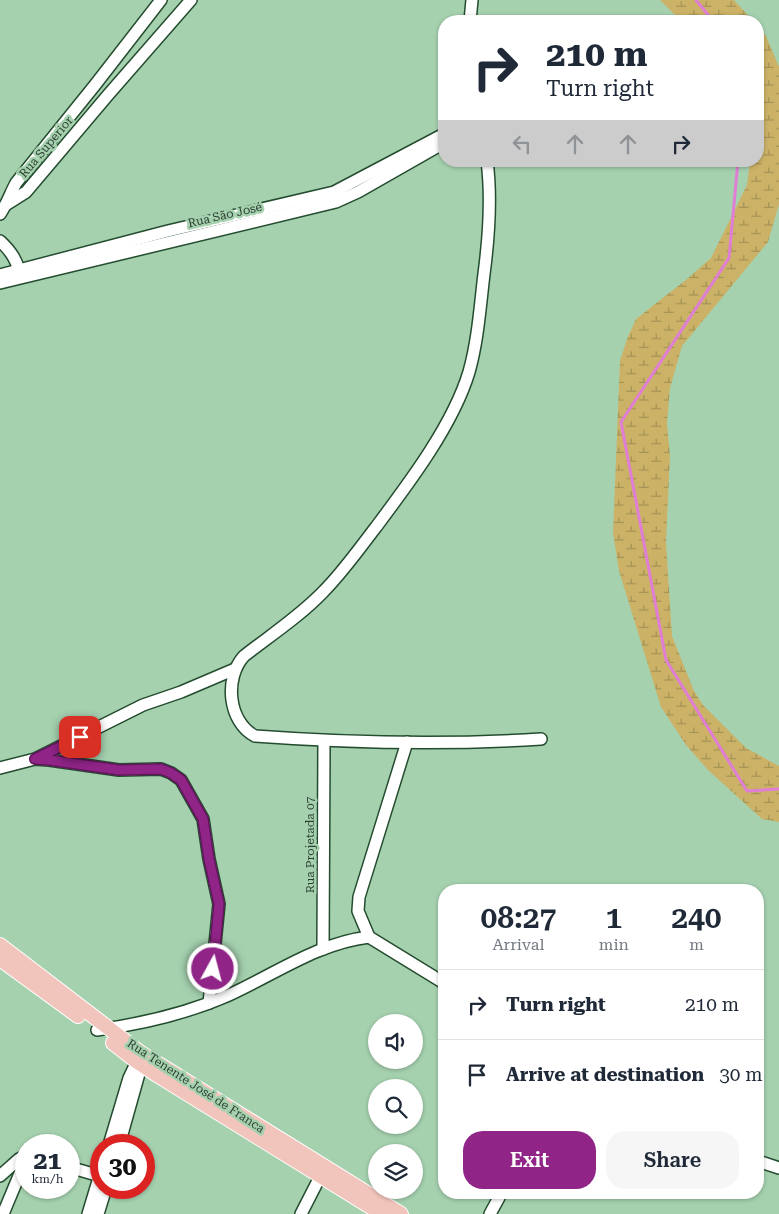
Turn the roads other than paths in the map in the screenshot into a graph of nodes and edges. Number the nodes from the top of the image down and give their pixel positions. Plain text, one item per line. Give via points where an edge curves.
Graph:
1 (161, 0) edge
2 (191, 0) edge
3 (472, 0) edge
4 (152, 11) junction
5 (471, 15) edge
6 (169, 24) junction
7 (95, 85) junction
8 (108, 95) junction
9 (438, 137) edge
10 (438, 146) edge
11 (488, 167) edge
12 (7, 204) junction
13 (0, 214) edge
14 (168, 237) junction
15 (0, 241) edge
16 (21, 274) junction
17 (0, 275) edge
18 (0, 283) edge
19 (235, 669) junction
20 (541, 739) dead end
21 (324, 741) junction
22 (407, 742) junction
23 (35, 759) junction
24 (0, 768) edge
25 (369, 937) junction
26 (0, 945) edge
27 (323, 949) junction
28 (0, 959) edge
29 (438, 979) edge
30 (209, 1003) junction
31 (103, 1029) junction
32 (141, 1059) junction
33 (112, 1134) edge
34 (122, 1134) edge
35 (15, 1163) edge
36 (764, 1163) edge
37 (779, 1168) edge
38 (323, 1172) junction
39 (0, 1176) edge
40 (15, 1184) edge
41 (94, 1199) edge
42 (99, 1199) edge
43 (498, 1199) edge
44 (3, 1214) edge
45 (88, 1214) edge
46 (98, 1214) edge
47 (300, 1214) edge
48 (382, 1214) edge
49 (400, 1214) edge
50 (490, 1214) edge

1 - 4 street, Rua Superior
2 - 6 street, Rua Superior
3 - 5 street
4 - 6 street
4 - 7 street, Rua Superior
6 - 8 street, Rua Superior
7 - 8 street
7 - 12 street, Rua Superior via 16,183
8 - 12 street, Rua Superior via 26,192
9 - 14 street, Rua São José via 334,192
10 - 14 street, Rua São José via 336,202
11 - 19 street via 490,226 477,336 469,372 455,406 399,496 324,592 244,656
12 - 13 street
14 - 16 street, Rua São José
15 - 16 street via 15,257
16 - 17 street, Rua São José
16 - 18 street, Rua São José
19 - 21 street via 232,684 235,710 246,732 255,736
19 - 23 street via 142,705
20 - 22 street
21 - 22 street
21 - 27 street, Rua Projetada 07
22 - 25 street via 359,897 358,911
23 - 24 street
23 - 30 street via 119,770 161,769 181,780 203,819 219,904
25 - 27 street
25 - 29 street
26 - 31 main road, Rua Tenente José de Franca
27 - 30 street
28 - 31 main road, Rua Tenente José de Franca
30 - 31 street via 168,1016
31 - 32 main road, Rua Tenente José de Franca
32 - 33 street via 129,1078
32 - 34 street
32 - 38 main road, Rua Tenente José de Franca
35 - 39 street
36 - 37 street
38 - 47 street
38 - 48 main road, Rua Tenente José de Franca
38 - 49 main road, Rua Tenente José de Franca
40 - 44 street
41 - 45 street
42 - 46 street
43 - 50 street

